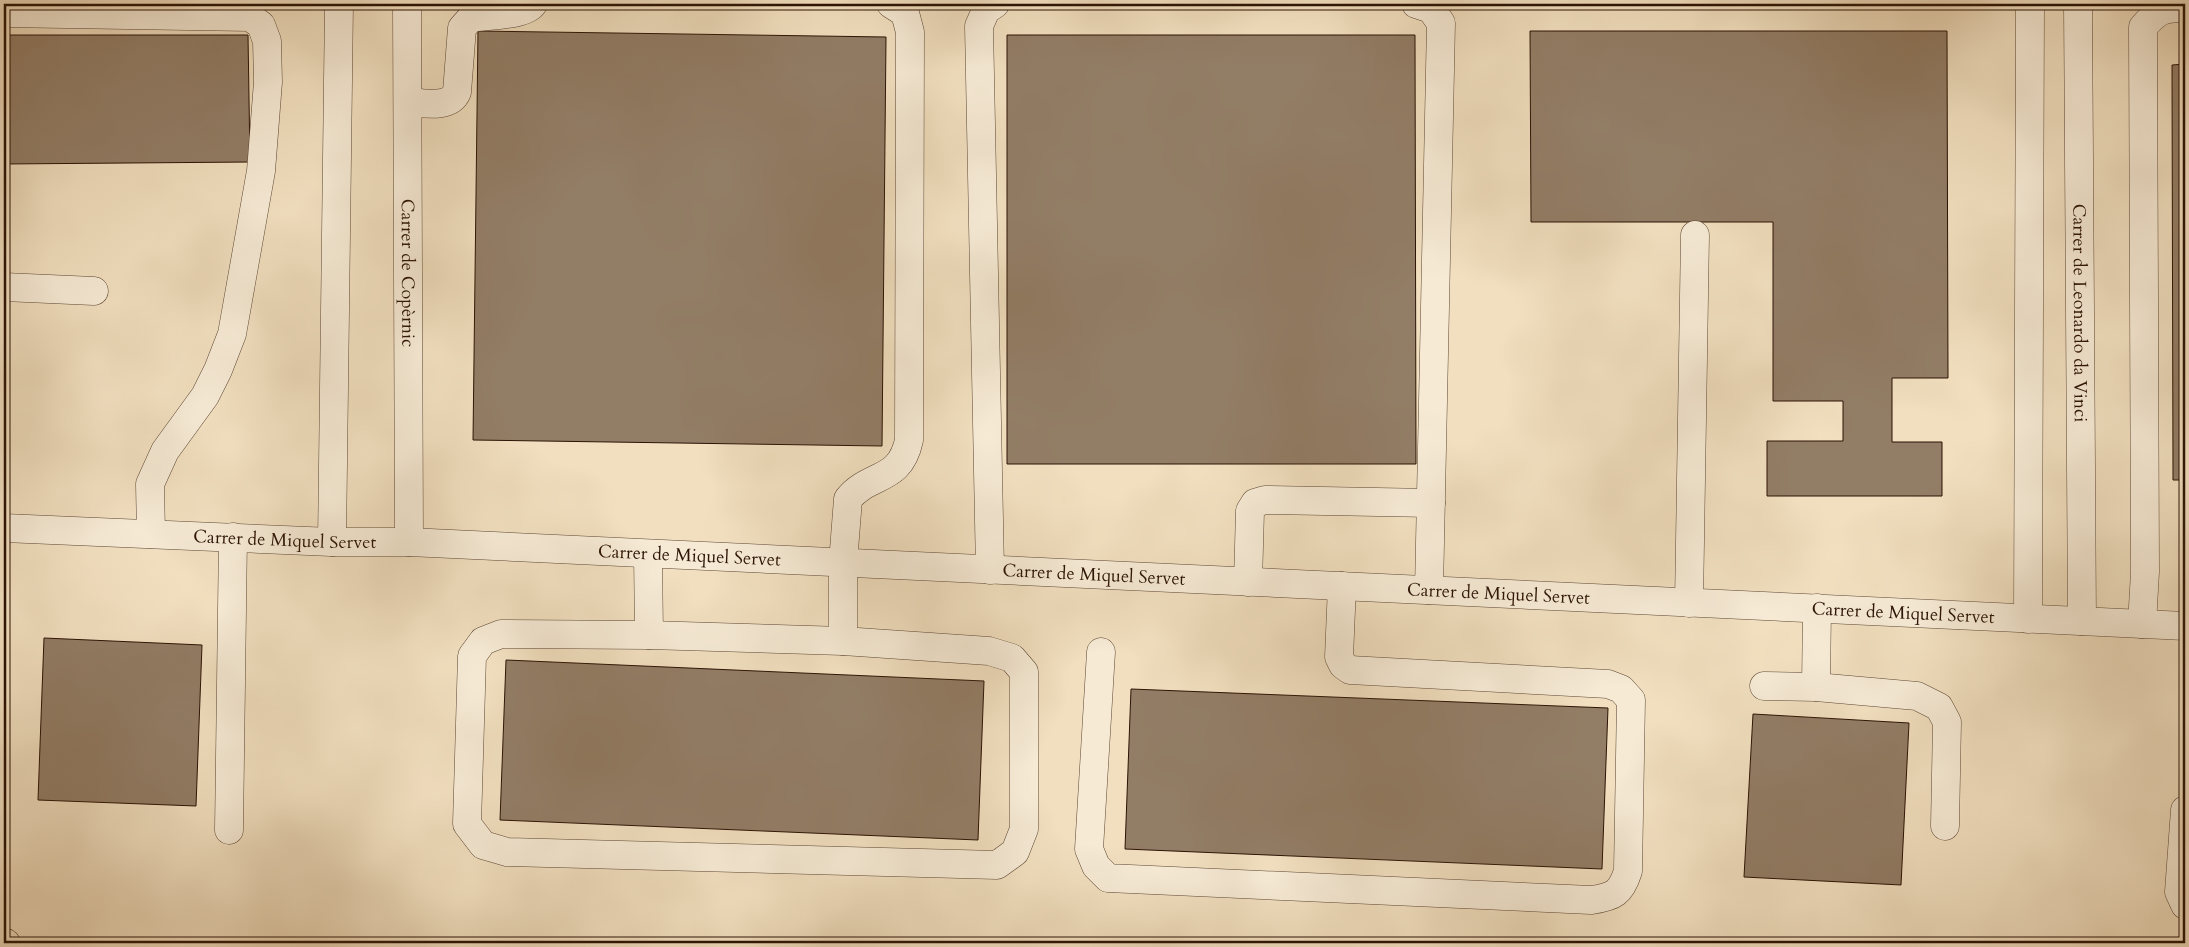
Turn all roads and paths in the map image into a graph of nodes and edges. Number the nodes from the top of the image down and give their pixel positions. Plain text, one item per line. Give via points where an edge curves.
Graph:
1 (339, 4) edge
2 (407, 4) edge
3 (533, 4) edge
4 (891, 4) edge
5 (995, 4) edge
6 (1416, 4) edge
7 (2030, 4) edge
8 (2078, 4) edge
9 (2185, 8) edge
10 (4, 13) edge
11 (408, 102) junction
12 (1695, 235) dead end
13 (4, 287) edge
14 (94, 290) dead end
15 (1431, 503) junction
16 (4, 528) edge
17 (151, 534) junction
18 (233, 538) junction
19 (332, 542) junction
20 (409, 542) junction
21 (648, 554) junction
22 (843, 563) junction
23 (990, 570) junction
24 (1248, 582) junction
25 (1342, 586) junction
26 (1429, 590) junction
27 (1689, 603) junction
28 (1817, 608) junction
29 (2028, 618) junction
30 (2082, 621) junction
31 (2142, 624) junction
32 (2185, 626) edge
33 (649, 635) junction
34 (843, 641) junction
35 (1101, 652) dead end
36 (1764, 686) dead end
37 (1816, 687) junction
38 (2185, 810) edge
39 (1945, 826) dead end
40 (229, 830) dead end
41 (2185, 905) edge

1 - 19 street
2 - 11 street, Carrer de Copèrnic
3 - 11 street via 517,12 471,18 462,28 454,98 448,102
4 - 22 street via 905,13 910,32 909,440 900,465 848,499
5 - 23 street via 986,10 979,26
6 - 15 street via 1431,9 1441,22
7 - 29 street
8 - 30 street, Carrer de Leonardo da Vinci
9 - 31 street via 2168,8 2155,13 2143,27 2145,572
10 - 17 street via 250,17 260,25 266,40 268,82 261,171 232,334 205,396 164,451 150,484
11 - 20 street, Carrer de Copèrnic
12 - 27 street
13 - 14 street
15 - 24 street via 1265,500 1255,503 1250,511
15 - 26 street
16 - 17 street, Carrer de Miquel Servet
17 - 18 street, Carrer de Miquel Servet
18 - 19 street, Carrer de Miquel Servet
18 - 40 street
19 - 20 street, Carrer de Miquel Servet
20 - 21 street, Carrer de Miquel Servet
21 - 22 street, Carrer de Miquel Servet
21 - 33 street
22 - 23 street, Carrer de Miquel Servet
22 - 34 street
23 - 24 street, Carrer de Miquel Servet
24 - 25 street, Carrer de Miquel Servet
25 - 26 street, Carrer de Miquel Servet
25 - 35 street via 1339,657 1350,670 1608,684 1621,689 1630,700 1628,871 1623,886 1610,898 1591,900 1108,878 1096,866 1088,849
26 - 27 street, Carrer de Miquel Servet
27 - 28 street, Carrer de Miquel Servet
28 - 29 street, Carrer de Miquel Servet
28 - 37 street
29 - 30 street, Carrer de Miquel Servet
30 - 31 street, Carrer de Miquel Servet
31 - 32 street, Carrer de Miquel Servet
33 - 34 street
33 - 34 street via 501,634 483,641 472,656 467,824 483,845 507,852 997,866 1015,852 1024,829 1024,672 1012,658 988,651
36 - 37 street
37 - 39 street via 1917,696 1939,707 1947,722
38 - 41 street via 2179,892

